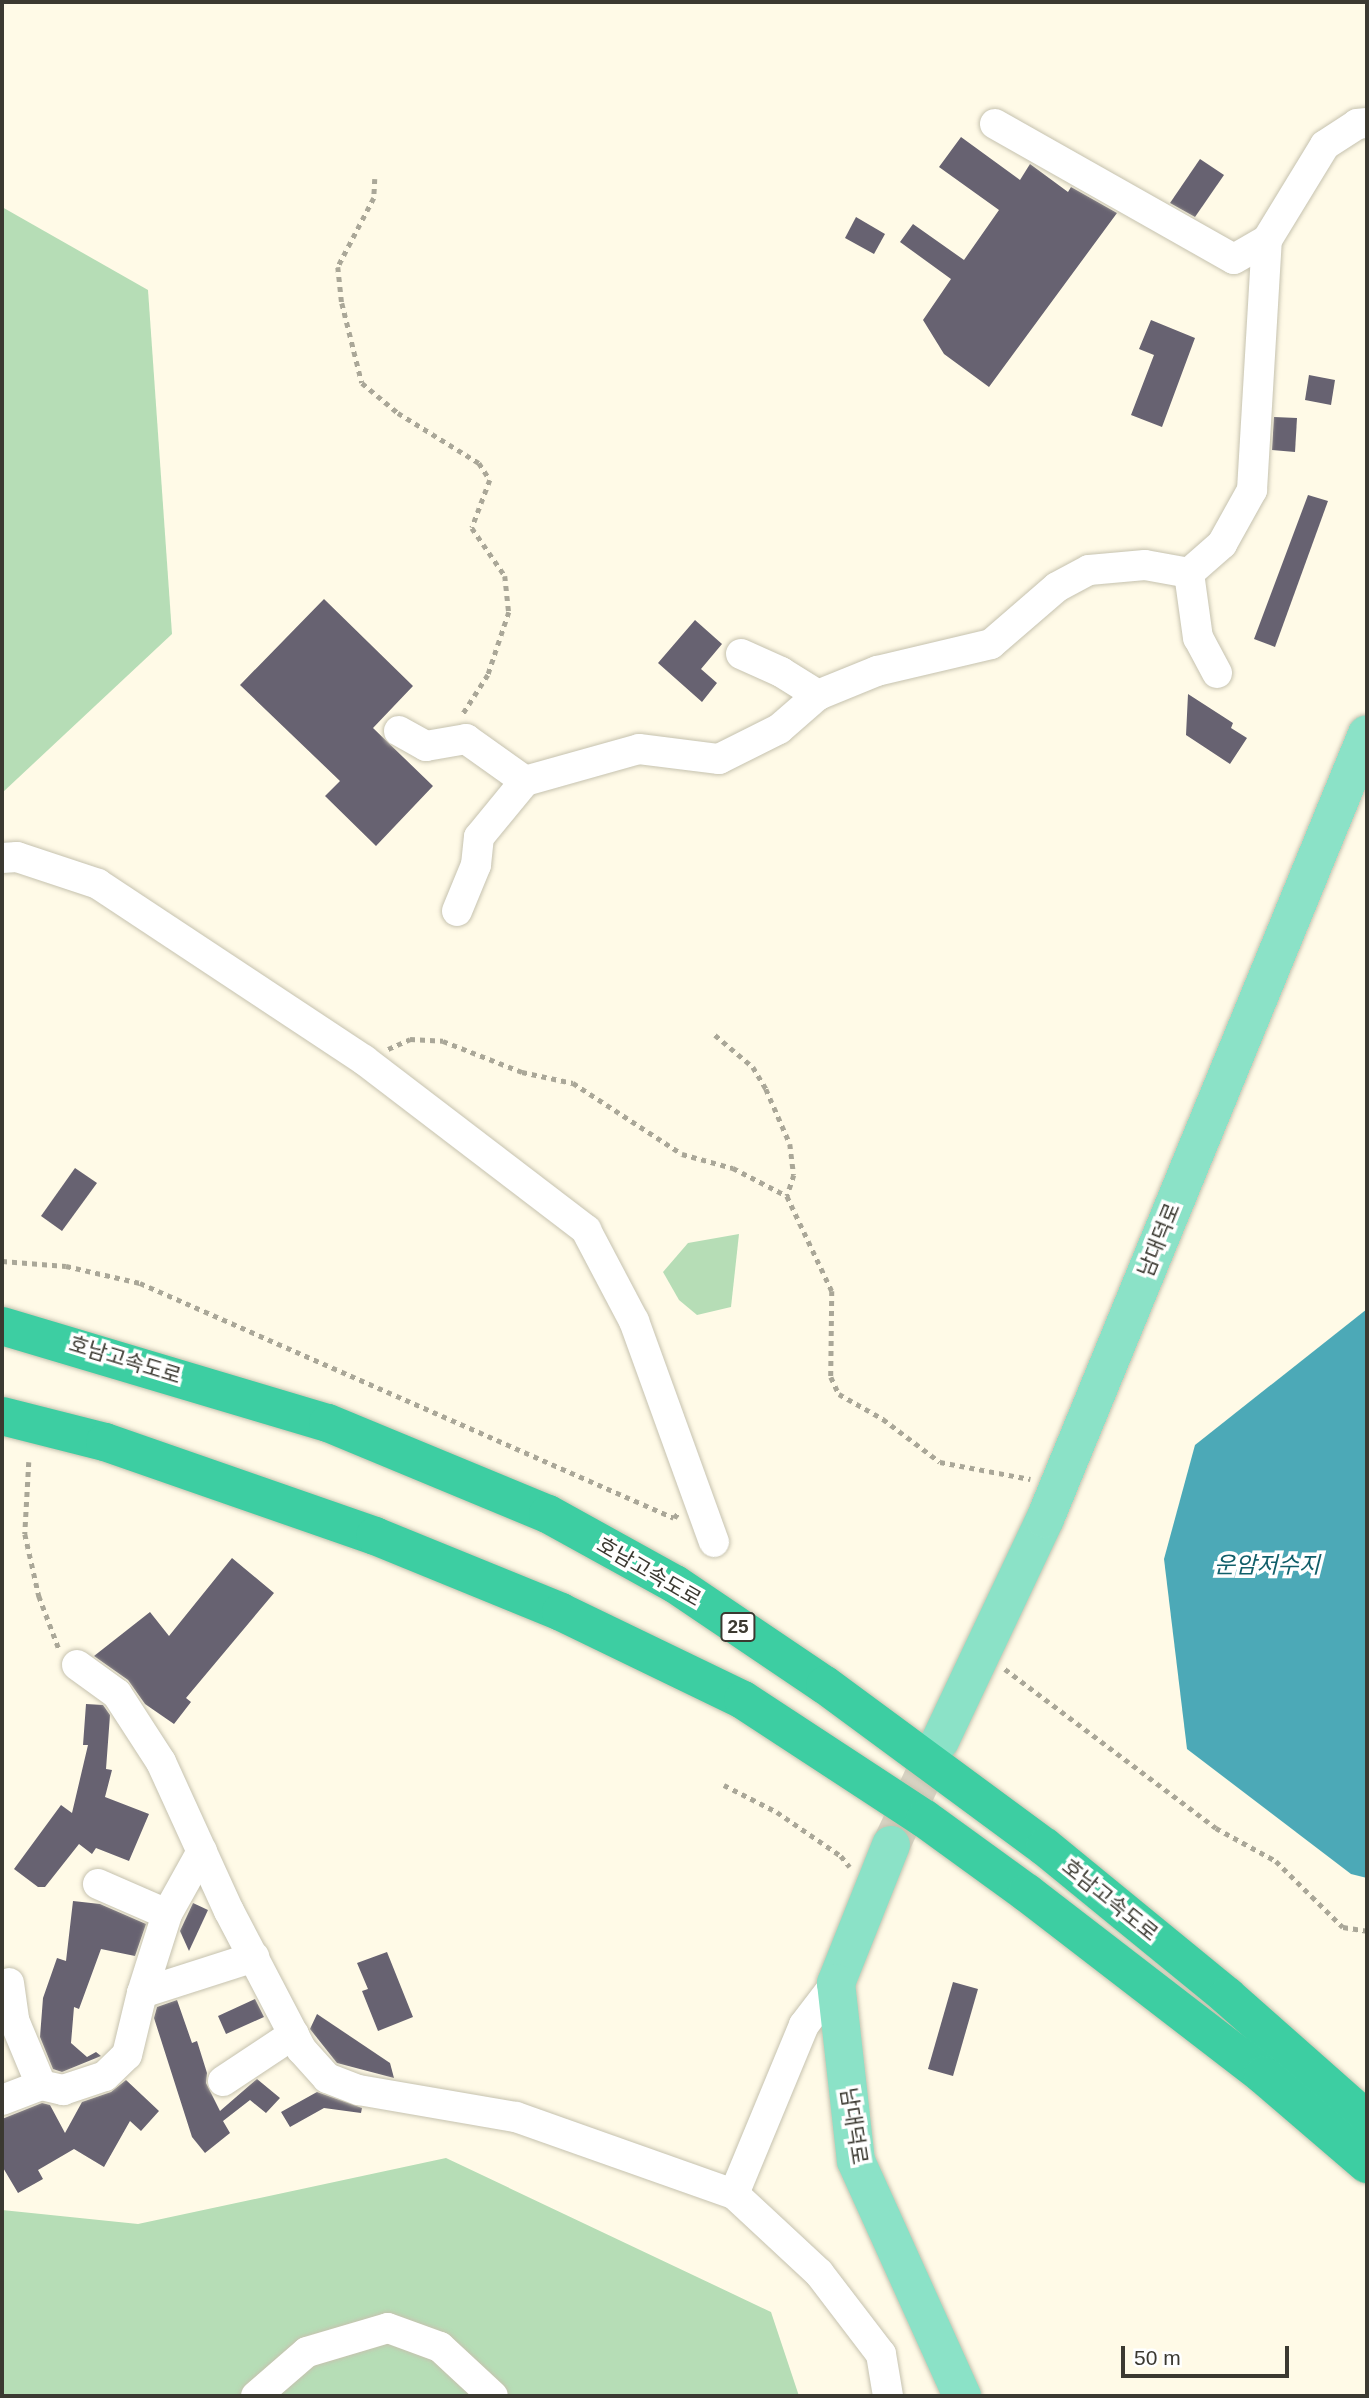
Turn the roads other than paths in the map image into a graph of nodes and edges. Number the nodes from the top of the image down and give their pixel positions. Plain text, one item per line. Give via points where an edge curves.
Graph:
1 (1367, 123) edge
2 (995, 124) dead end
3 (1267, 240) junction
4 (1189, 573) junction
5 (741, 654) dead end
6 (1217, 673) dead end
7 (818, 695) junction
8 (399, 731) dead end
9 (1367, 734) edge
10 (525, 781) junction
11 (2, 858) edge
12 (457, 911) dead end
13 (2, 1326) edge
14 (2, 1416) edge
15 (714, 1542) dead end
16 (77, 1665) road end
17 (940, 1741) tunnel mouth
18 (891, 1845) tunnel mouth
19 (202, 1851) junction
20 (99, 1884) dead end
21 (167, 1914) junction
22 (254, 1957) junction
23 (9, 1983) dead end
24 (836, 1983) junction
25 (142, 1993) junction
26 (294, 2034) junction
27 (223, 2081) dead end
28 (41, 2085) junction
29 (2, 2100) edge
30 (1367, 2120) edge
31 (1367, 2164) edge
32 (734, 2194) junction
33 (256, 2396) edge
34 (493, 2396) edge
35 (888, 2396) edge
36 (962, 2396) edge

1 - 3 street via 1357,124 1325,145
2 - 3 street via 1234,259
3 - 4 street via 1252,490 1222,544
4 - 6 street via 1198,638
4 - 7 street via 1145,565 1089,570 1057,587 992,644 877,671
5 - 7 street
7 - 10 street via 779,729 719,759 639,749
8 - 10 street via 426,746 466,739
9 - 17 main road, 남대덕로 via 1058,1487
10 - 12 street via 479,837 476,865
11 - 15 street via 18,857 98,884 364,1060 586,1230 634,1321
13 - 30 highway, 호남고속도로 / 25 via 328,1423 548,1514 675,1584 825,1685 1045,1847 1227,1996
14 - 31 highway, 호남고속도로 via 128,1450 375,1536 561,1612 743,1700 915,1812 1027,1893 1263,2075
16 - 19 street via 117,1694 161,1762
18 - 24 main road, 남대덕로
19 - 21 street
19 - 22 street
20 - 21 street
21 - 25 street
22 - 25 street
22 - 26 street
23 - 28 street via 14,2021
24 - 32 street via 804,2025
24 - 36 main road, 남대덕로 via 856,2161
25 - 28 street via 127,2055 105,2076 63,2090
26 - 27 street
26 - 32 street via 327,2078 348,2086 516,2117
28 - 29 street
32 - 35 street via 819,2273 881,2354
33 - 34 street via 307,2352 388,2328 440,2347

